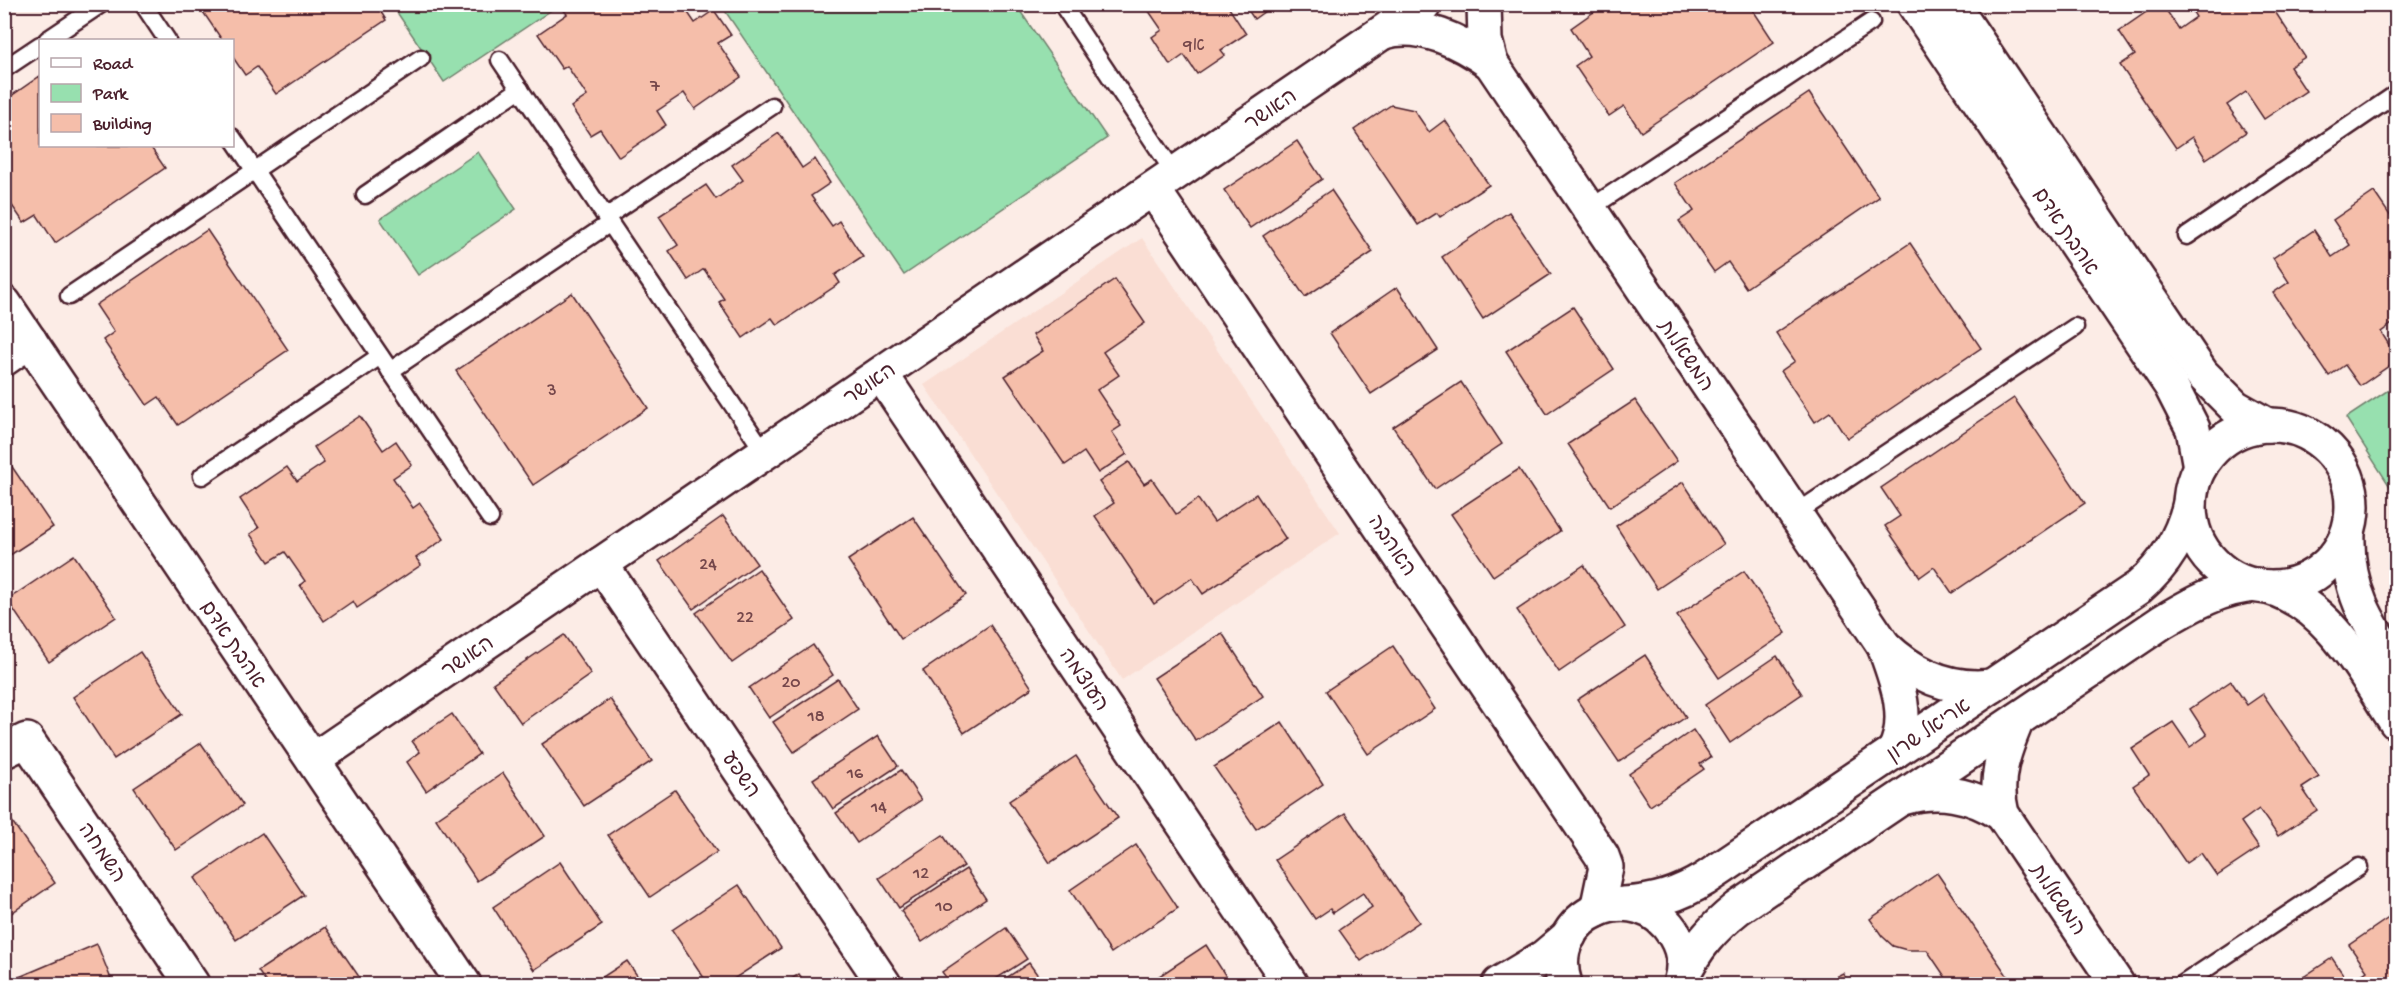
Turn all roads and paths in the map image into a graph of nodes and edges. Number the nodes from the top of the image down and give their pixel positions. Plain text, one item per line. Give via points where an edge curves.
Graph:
1 (101, 4) edge
2 (143, 4) edge
3 (1062, 4) edge
4 (1424, 4) edge
5 (1484, 4) edge
6 (1914, 4) edge
7 (1952, 4) edge
8 (1871, 22) dead end
9 (1384, 32) junction
10 (48, 39) edge
11 (166, 39) edge
12 (39, 46) edge
13 (421, 58) dead end
14 (500, 60) dead end
15 (1491, 63) junction
16 (4, 69) edge
17 (520, 89) junction
18 (2397, 94) edge
19 (772, 106) dead end
20 (234, 140) edge
21 (255, 170) junction
22 (1164, 181) junction
23 (365, 195) dead end
24 (1589, 208) junction
25 (608, 220) junction
26 (2187, 236) dead end
27 (69, 296) dead end
28 (4, 303) edge
29 (2075, 327) dead end
30 (17, 350) edge
31 (380, 356) junction
32 (390, 371) junction
33 (881, 374) junction
34 (2267, 425) junction
35 (765, 453) junction
36 (2200, 467) junction
37 (202, 476) dead end
38 (2190, 502) junction
39 (1795, 514) junction
40 (490, 518) dead end
41 (2348, 533) junction
42 (601, 564) junction
43 (2262, 586) junction
44 (1884, 646) junction
45 (2397, 666) edge
46 (1992, 686) junction
47 (2017, 720) junction
48 (2397, 722) edge
49 (4, 751) edge
50 (1893, 752) junction
51 (313, 760) junction
52 (1902, 798) junction
53 (2002, 814) junction
54 (2359, 867) dead end
55 (1610, 907) junction
56 (1569, 936) junction
57 (1680, 981) edge
58 (1290, 983) dead end
59 (192, 984) edge
60 (464, 984) edge
61 (884, 984) edge
62 (1499, 984) edge
63 (1565, 984) edge
64 (2116, 984) edge
65 (2183, 984) edge

1 - 10 lane
2 - 11 lane
3 - 22 lane
4 - 9 street, האושר
5 - 15 street, המשאלות via 1485,40
6 - 36 street, אהבת אדם via 2171,386 2193,429
7 - 34 street, אהבת אדם via 2202,374 2235,407
8 - 24 lane
9 - 15 street, המשאלות via 1395,28 1439,36
9 - 22 street, האושר
12 - 16 lane
13 - 21 lane
14 - 17 lane
15 - 24 street, המשאלות
17 - 23 lane
17 - 25 lane
18 - 26 lane
19 - 25 lane
20 - 21 lane
21 - 27 lane
21 - 31 lane
22 - 33 street, האושר
22 - 55 street, האהבה via 1602,856
24 - 39 street, המשאלות
25 - 32 lane
25 - 35 lane
28 - 30 street, אהבת אדם
29 - 39 lane
30 - 51 street, אהבת אדם
31 - 32 lane
31 - 37 lane
32 - 40 lane
33 - 35 street, האושר
33 - 58 street, העוצמה
34 - 36 street via 2226,439
34 - 41 street via 2287,426 2310,435 2338,461 2352,497
35 - 42 street, האושר
36 - 38 street
38 - 43 street via 2198,539 2212,561 2232,577
38 - 46 street, אריאל שרון via 2186,522 2174,545 2146,580
39 - 44 street, המשאלות
41 - 43 street via 2336,556 2317,573 2293,584
41 - 45 street via 2348,559 2359,604
42 - 51 street, האושר
42 - 61 street, השפע
43 - 47 street, אריאל שרון via 2238,586 2192,605
43 - 48 street via 2297,599 2318,614
44 - 46 street, המשאלות via 1914,670 1936,680
44 - 50 street, המשאלות via 1902,712 1899,741
46 - 50 street, אריאל שרון
47 - 52 street, אריאל שרון
47 - 53 street, המשאלות via 1999,769
49 - 59 street, השמחה via 27,740
50 - 55 street, אריאל שרון via 1688,890 1653,902
51 - 60 street, אהבת אדם
52 - 53 street, המשאלות via 1927,793 1959,794
52 - 57 street, אריאל שרון via 1726,918 1701,942
53 - 64 street, המשאלות
54 - 65 lane
55 - 56 street via 1581,921
55 - 57 street via 1642,908 1666,923 1680,949
56 - 62 street via 1544,957
56 - 63 street via 1562,962

